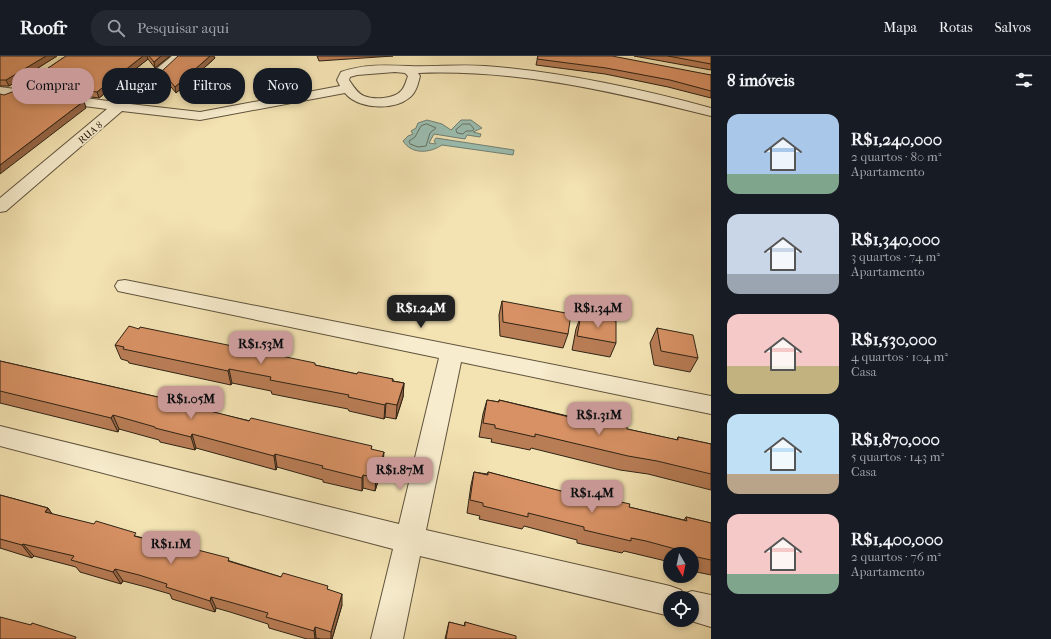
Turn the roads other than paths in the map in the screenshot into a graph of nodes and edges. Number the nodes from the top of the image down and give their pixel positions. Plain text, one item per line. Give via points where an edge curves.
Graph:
1 (179, 56) edge
2 (520, 72) junction
3 (412, 73) junction
4 (348, 89) junction
5 (6, 92) edge
6 (0, 100) edge
7 (119, 107) junction
8 (711, 112) edge
9 (711, 119) edge
10 (0, 207) edge
11 (125, 286) dead end
12 (452, 352) junction
13 (711, 405) edge
14 (0, 436) edge
15 (410, 540) junction
16 (663, 599) edge
17 (699, 608) edge
18 (711, 611) edge
19 (387, 639) edge

1 - 7 street, RUA 8
2 - 3 street via 433,75
2 - 8 street via 653,96
2 - 9 street via 543,83 646,102
3 - 4 street via 395,68 355,71 345,75 343,80
3 - 4 street via 406,94 400,98 374,102 359,99
4 - 7 street via 200,116
5 - 6 street
5 - 7 street
7 - 10 street, RUA 8
11 - 12 street
12 - 13 street
12 - 15 street
14 - 15 street
15 - 16 street
15 - 19 street
17 - 18 street

